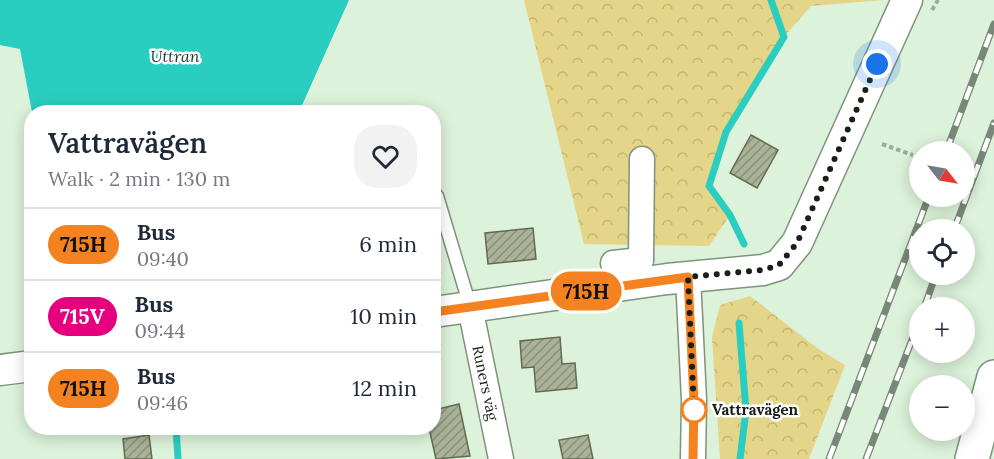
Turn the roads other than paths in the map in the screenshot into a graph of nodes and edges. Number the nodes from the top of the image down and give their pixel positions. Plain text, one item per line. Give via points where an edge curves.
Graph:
1 (908, 0) edge
2 (642, 159) dead end
3 (441, 206) edge
4 (613, 262) dead end
5 (638, 272) junction
6 (688, 277) junction
7 (470, 308) junction
8 (441, 311) edge
9 (24, 367) edge
10 (0, 370) edge
11 (994, 377) edge
12 (501, 459) edge
13 (693, 459) edge
14 (972, 459) edge

1 - 6 street via 797,243 779,265 763,270
2 - 5 street
3 - 7 lane
4 - 5 street
5 - 6 street
5 - 7 street
6 - 13 street
7 - 8 street
7 - 12 street, Runers väg
9 - 10 street
11 - 14 main road

